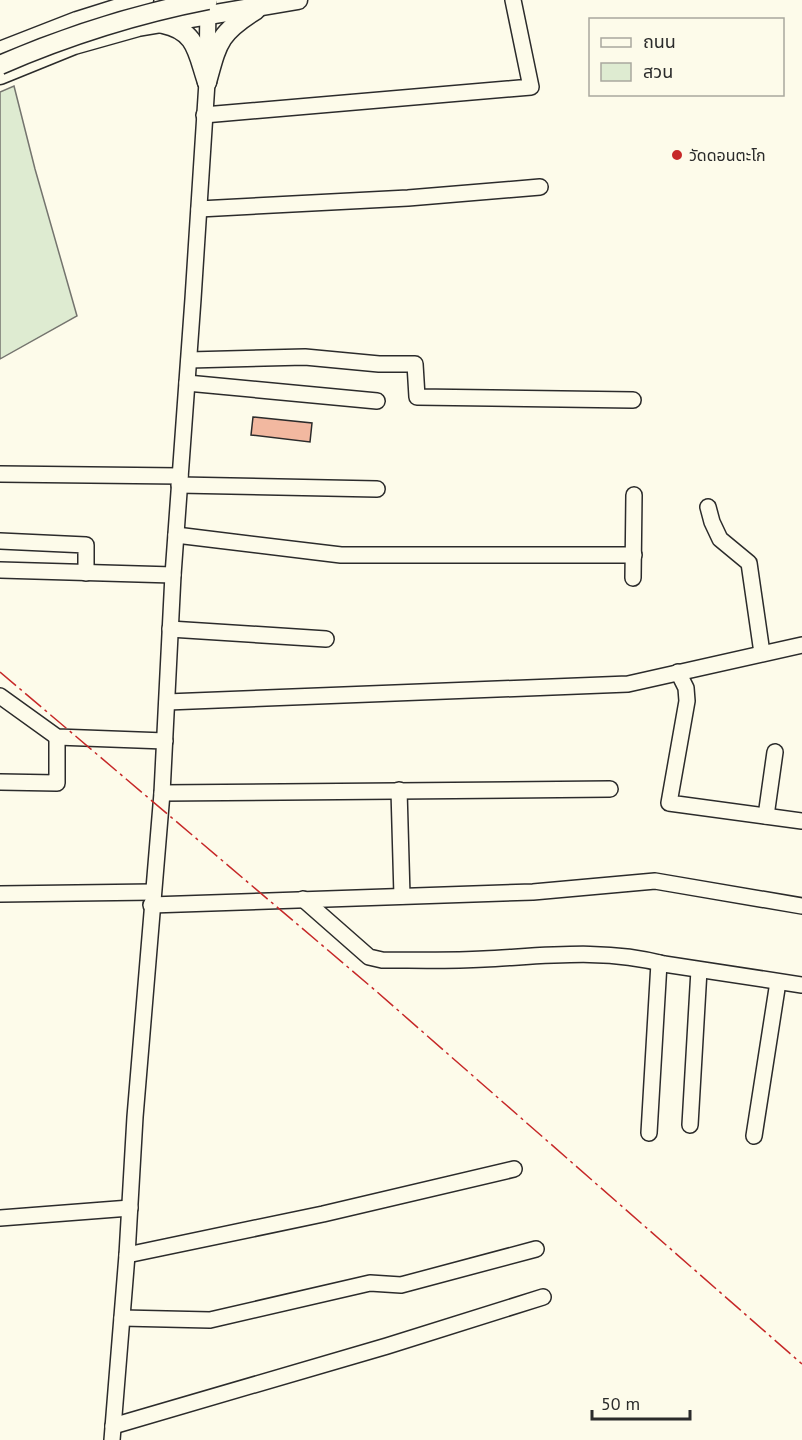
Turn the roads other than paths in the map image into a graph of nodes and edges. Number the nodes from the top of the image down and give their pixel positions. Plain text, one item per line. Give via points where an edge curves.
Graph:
1 (105, 0) edge
2 (144, 0) edge
3 (298, 0) edge
4 (513, 0) edge
5 (265, 4) junction
6 (208, 8) edge
7 (160, 24) junction
8 (0, 38) edge
9 (0, 51) edge
10 (0, 65) edge
11 (0, 75) edge
12 (207, 82) junction
13 (204, 116) junction
14 (540, 187) dead end
15 (199, 209) junction
16 (189, 360) junction
17 (187, 383) junction
18 (633, 400) dead end
19 (377, 401) dead end
20 (0, 474) edge
21 (180, 480) junction
22 (377, 489) dead end
23 (634, 495) dead end
24 (708, 507) dead end
25 (176, 535) junction
26 (0, 541) edge
27 (634, 555) junction
28 (0, 570) edge
29 (86, 573) junction
30 (173, 575) junction
31 (633, 578) dead end
32 (170, 629) junction
33 (326, 639) dead end
34 (802, 645) edge
35 (762, 653) junction
36 (678, 672) junction
37 (0, 696) edge
38 (167, 702) junction
39 (57, 737) junction
40 (165, 741) junction
41 (775, 752) dead end
42 (0, 782) edge
43 (610, 789) dead end
44 (399, 790) junction
45 (162, 793) junction
46 (766, 816) junction
47 (802, 821) edge
48 (0, 894) edge
49 (402, 896) junction
50 (152, 899) junction
51 (303, 899) junction
52 (802, 906) edge
53 (659, 963) junction
54 (699, 970) junction
55 (778, 982) junction
56 (802, 985) edge
57 (690, 1125) dead end
58 (649, 1133) dead end
59 (754, 1136) dead end
60 (514, 1169) dead end
61 (130, 1208) junction
62 (0, 1218) edge
63 (536, 1249) dead end
64 (127, 1255) junction
65 (543, 1297) dead end
66 (122, 1318) junction
67 (112, 1433) edge

1 - 8 main road
2 - 9 main road
3 - 5 main road
4 - 13 street via 531,87
5 - 6 main road
5 - 12 main road via 224,33
6 - 7 main road
6 - 10 main road, bridge via 177,6 90,30
6 - 12 street
7 - 11 main road via 74,45
7 - 12 main road via 189,34
12 - 13 street
13 - 15 street
14 - 15 street
15 - 16 street
16 - 17 street
16 - 18 street via 305,357 415,364 417,397
17 - 19 street
17 - 21 street
20 - 21 street
21 - 22 street
21 - 25 street
23 - 27 street
24 - 35 street via 720,539 749,563
25 - 27 street via 341,555
25 - 30 street
26 - 29 street via 86,545
27 - 31 street
28 - 29 street
29 - 30 street
30 - 32 street
32 - 33 street
32 - 38 street
34 - 35 street
35 - 36 street
36 - 38 street via 628,684
36 - 46 street via 687,701 669,803
37 - 39 street
38 - 40 street
39 - 40 street
39 - 42 street via 57,783
40 - 45 street
41 - 46 street
43 - 44 street
44 - 45 street
44 - 49 street
45 - 50 street
46 - 47 street
48 - 50 street
49 - 51 street
49 - 52 street via 533,892 655,881
50 - 51 street
50 - 61 street
51 - 53 street via 369,957 382,960 606,954
53 - 54 street
53 - 58 street
54 - 55 street
54 - 57 street
55 - 56 street
55 - 59 street
60 - 64 street
61 - 62 street
61 - 64 street
63 - 66 street via 401,1285 370,1283 210,1320
64 - 66 street
65 - 67 street
66 - 67 street

